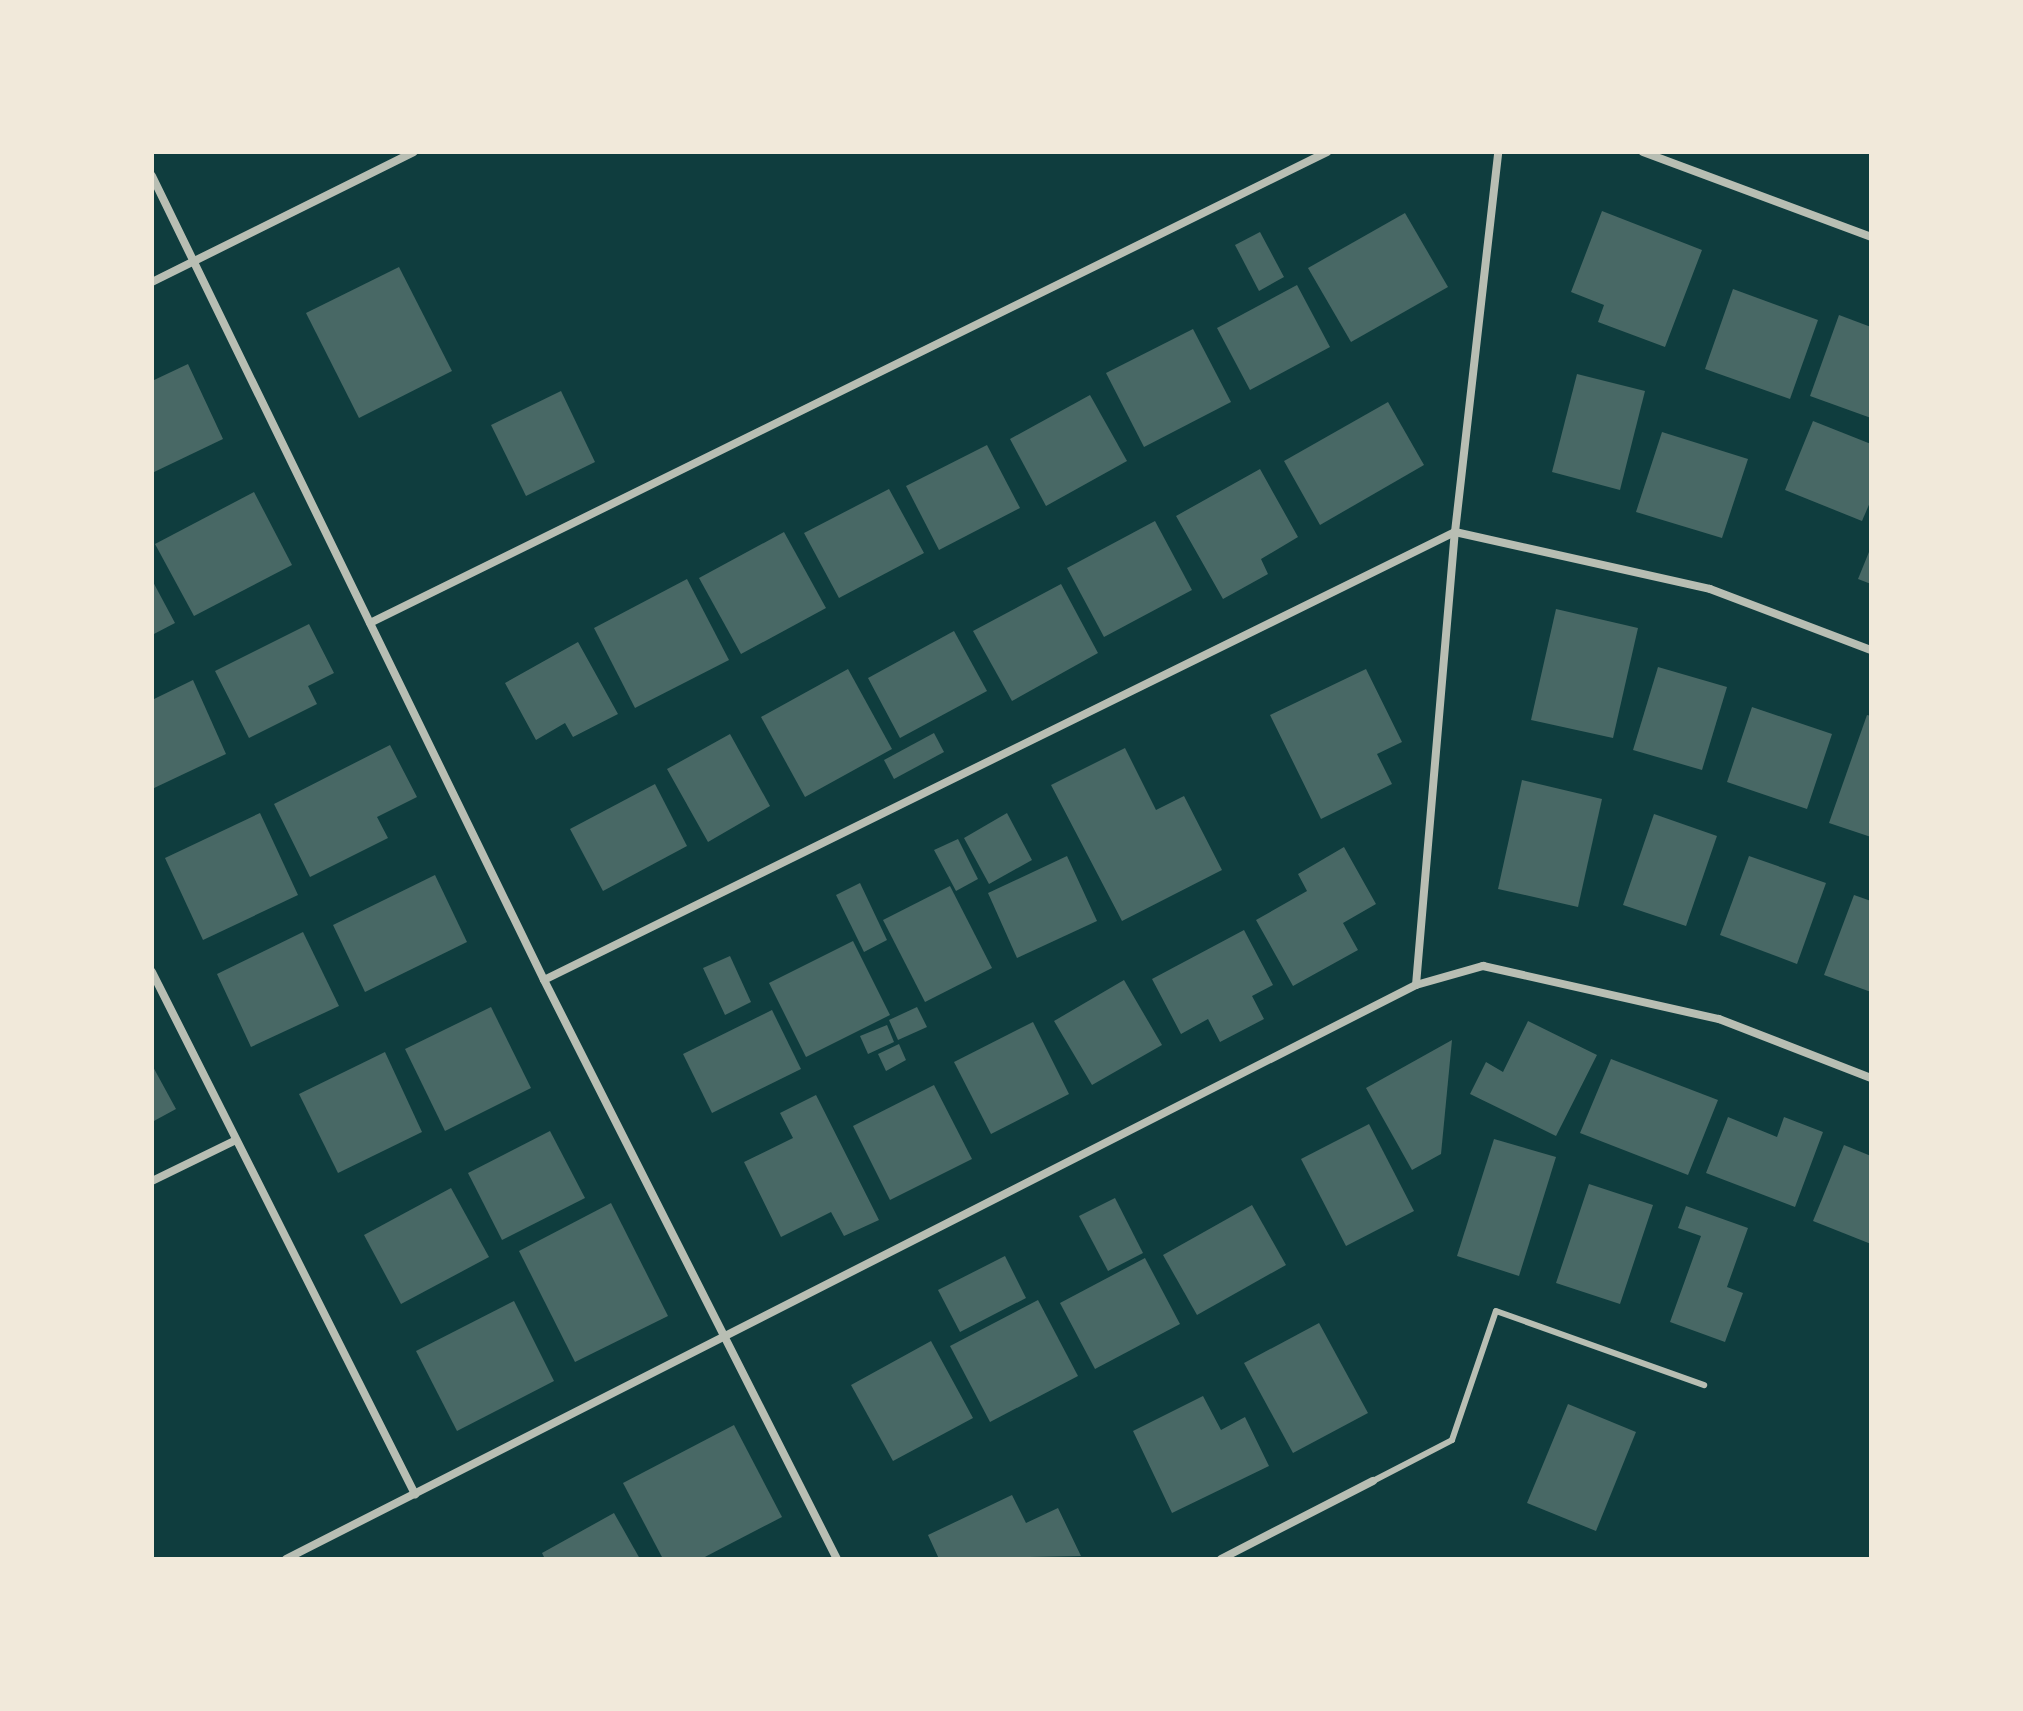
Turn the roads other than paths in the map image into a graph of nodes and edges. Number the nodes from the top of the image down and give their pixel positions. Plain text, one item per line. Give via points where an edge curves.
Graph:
1 (414, 152) edge
2 (1327, 152) edge
3 (1498, 152) edge
4 (1643, 152) edge
5 (152, 176) edge
6 (1871, 237) edge
7 (194, 260) junction
8 (152, 282) edge
9 (1455, 532) junction
10 (370, 623) junction
11 (1871, 650) edge
12 (152, 972) edge
13 (544, 980) junction
14 (1416, 985) junction
15 (1871, 1078) edge
16 (236, 1140) junction
17 (152, 1181) edge
18 (723, 1333) junction
19 (1704, 1385) dead end
20 (1373, 1481) joint
21 (415, 1494) junction
22 (286, 1559) edge
23 (837, 1559) edge
24 (1221, 1559) edge

1 - 7 street
2 - 10 street
3 - 9 street
4 - 6 street
5 - 7 street
7 - 8 street
7 - 10 street
9 - 11 street via 1710,589
9 - 13 street
9 - 14 street
10 - 13 street
12 - 16 street
13 - 18 street
14 - 15 street via 1483,966 1719,1019
14 - 18 street
16 - 17 street
16 - 21 street
18 - 21 street
18 - 23 street
19 - 20 lane via 1496,1311 1452,1440
20 - 24 street
21 - 22 street

